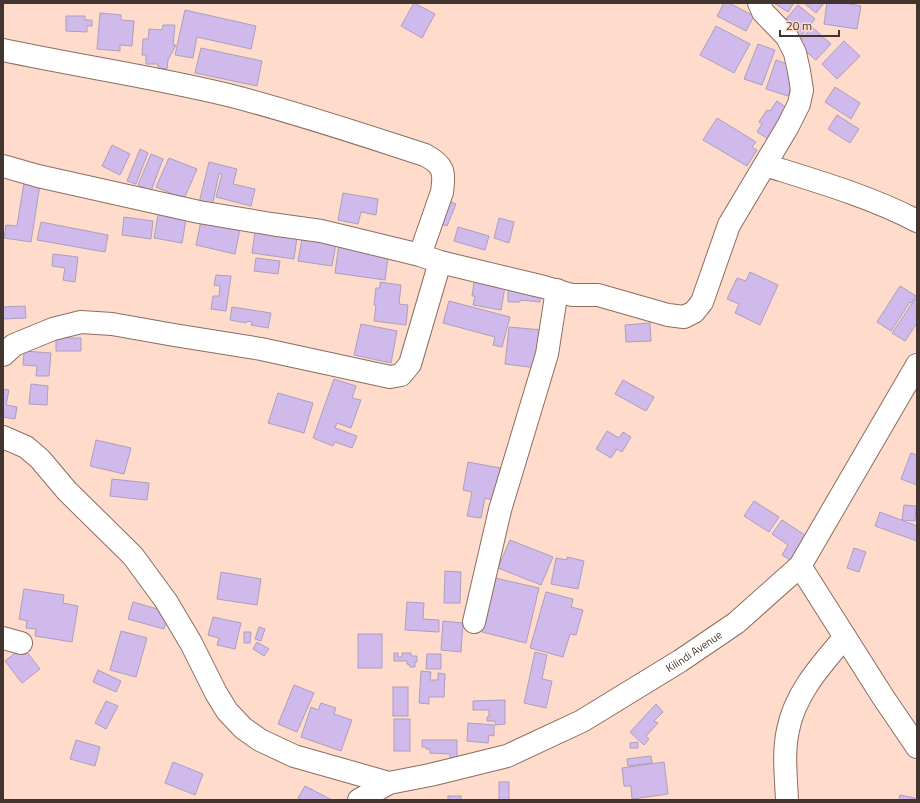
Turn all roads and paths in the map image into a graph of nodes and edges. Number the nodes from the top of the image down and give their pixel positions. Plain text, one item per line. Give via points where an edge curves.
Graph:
1 (759, 3) edge
2 (3, 50) edge
3 (765, 165) junction
4 (3, 166) edge
5 (917, 221) edge
6 (430, 258) junction
7 (558, 290) junction
8 (3, 355) edge
9 (917, 365) edge
10 (3, 437) edge
11 (800, 566) junction
12 (474, 622) dead end
13 (845, 637) junction
14 (917, 747) edge
15 (389, 783) junction
16 (359, 800) edge
17 (787, 800) edge

1 - 3 street via 787,37 795,53 802,90 799,104
2 - 6 street via 129,73 227,95 300,114 425,155 437,161 443,172 444,183
3 - 5 street via 842,190 896,210
3 - 7 street via 729,225 702,302 694,312 684,317 668,316 598,294 572,295
4 - 6 street via 199,212 321,231
6 - 7 street
6 - 8 street via 410,364 401,375 390,377 262,350 112,324 81,322 53,329 14,345
7 - 12 street via 547,354 500,510
9 - 11 street, Kilindi Avenue
10 - 15 street via 26,447 40,459 67,491 133,556 166,601 227,711 243,728 260,740 294,756
11 - 13 street
11 - 15 street, Kilindi Avenue via 736,623 582,722 507,756
13 - 14 street
13 - 17 street via 819,668 794,708 788,730
15 - 16 street, Kilindi Avenue

